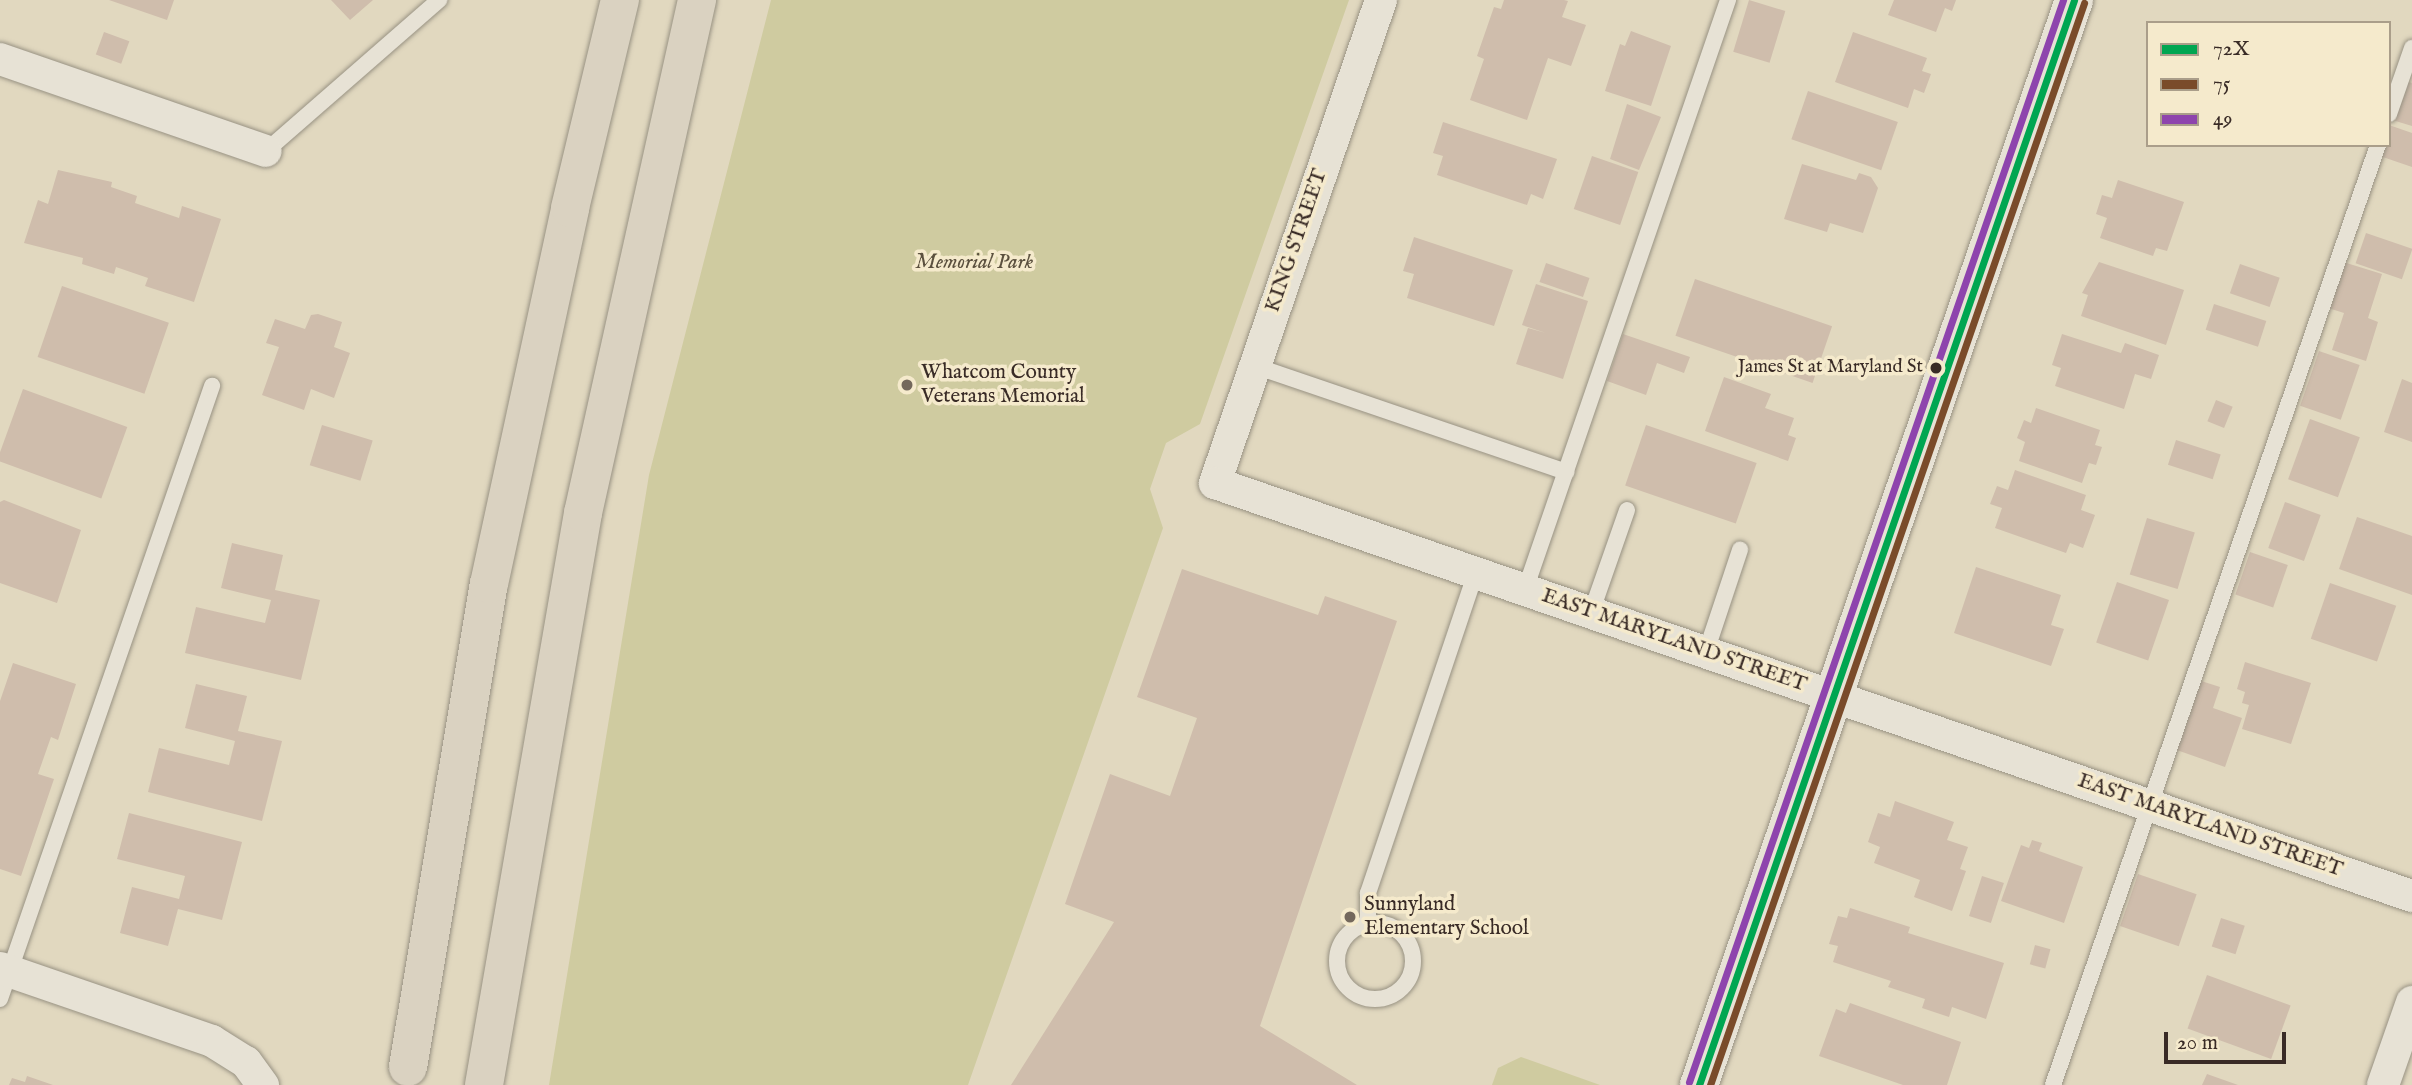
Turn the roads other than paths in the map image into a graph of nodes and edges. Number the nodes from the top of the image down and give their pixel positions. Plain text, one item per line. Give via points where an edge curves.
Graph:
1 (439, 0) edge
2 (620, 0) edge
3 (696, 0) edge
4 (1381, 0) edge
5 (1728, 0) edge
6 (2074, 0) edge
7 (2412, 48) edge
8 (0, 59) edge
9 (2391, 108) edge
10 (2377, 147) edge
11 (266, 151) joint
12 (1255, 366) junction
13 (212, 386) dead end
14 (1566, 472) junction
15 (1215, 483) joint
16 (1627, 510) dead end
17 (1740, 550) dead end
18 (1476, 573) junction
19 (1525, 590) junction
20 (1591, 613) junction
21 (1706, 652) junction
22 (1833, 696) junction
23 (2150, 806) junction
24 (2412, 896) edge
25 (1368, 924) junction
26 (3, 980) edge
27 (2412, 1002) edge
28 (406, 1078) edge
29 (263, 1085) edge
30 (484, 1085) edge
31 (1699, 1085) edge
32 (2053, 1085) edge
33 (2383, 1085) edge

1 - 11 lane
2 - 28 highway via 489,584
3 - 30 highway via 583,513
4 - 12 street, KING STREET
5 - 14 lane
6 - 22 main road
7 - 9 lane
8 - 11 street
10 - 23 lane
12 - 14 lane
12 - 15 street, KING STREET
13 - 26 lane
14 - 19 lane
15 - 18 street, EAST MARYLAND STREET
16 - 20 lane
17 - 21 lane
18 - 19 street, EAST MARYLAND STREET
18 - 25 lane via 1368,893
19 - 20 street, EAST MARYLAND STREET
20 - 21 street, EAST MARYLAND STREET
21 - 22 street, EAST MARYLAND STREET
22 - 23 street, EAST MARYLAND STREET
22 - 31 main road
23 - 24 street, EAST MARYLAND STREET
23 - 32 lane
25 - 25 lane via 1392,927 1413,955 1410,978 1402,989 1378,1000 1352,993 1338,971 1341,945 1357,927
26 - 29 street via 212,1041 246,1062
27 - 33 street

